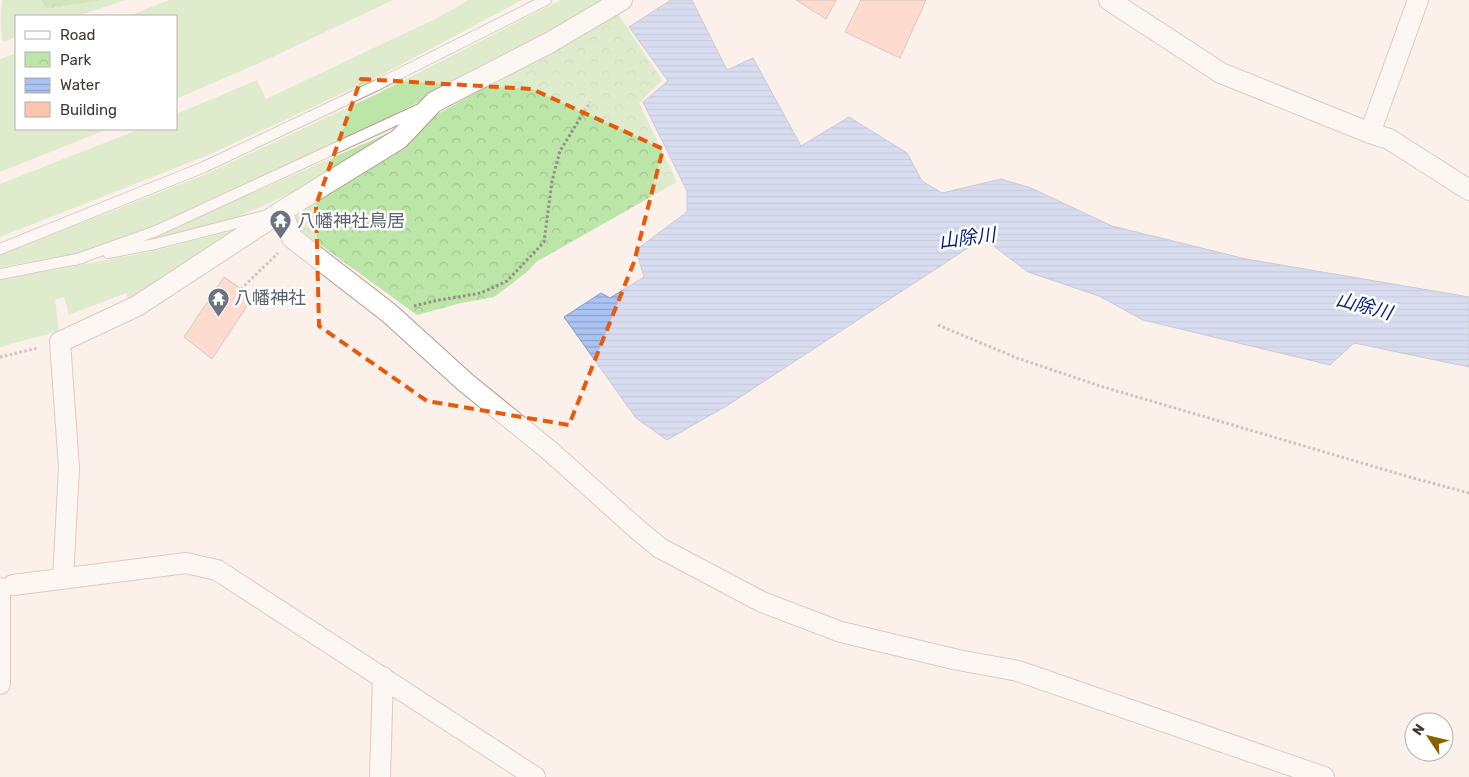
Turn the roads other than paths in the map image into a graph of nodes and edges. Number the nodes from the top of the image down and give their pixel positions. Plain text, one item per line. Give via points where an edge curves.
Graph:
1 (546, 0) edge
2 (622, 0) edge
3 (1109, 0) edge
4 (1418, 0) edge
5 (434, 102) junction
6 (1370, 133) junction
7 (1469, 190) edge
8 (282, 211) junction
9 (0, 249) edge
10 (75, 260) junction
11 (0, 274) edge
12 (63, 579) junction
13 (7, 586) edge
14 (383, 677) junction
15 (0, 684) edge
16 (380, 777) edge
17 (535, 777) edge
18 (1324, 777) edge

1 - 9 lane via 204,167
2 - 5 street via 549,43
3 - 6 street via 1222,73
4 - 6 street
5 - 8 street via 399,139
5 - 10 lane via 156,231
6 - 7 street via 1389,139
8 - 10 lane via 155,244
8 - 12 street via 137,306 60,342 69,468
8 - 18 street via 292,238 389,313 660,548 762,602 841,632 1018,671
10 - 11 lane
12 - 13 street
12 - 14 street via 186,563 217,570
13 - 15 street
14 - 16 street
14 - 17 street

